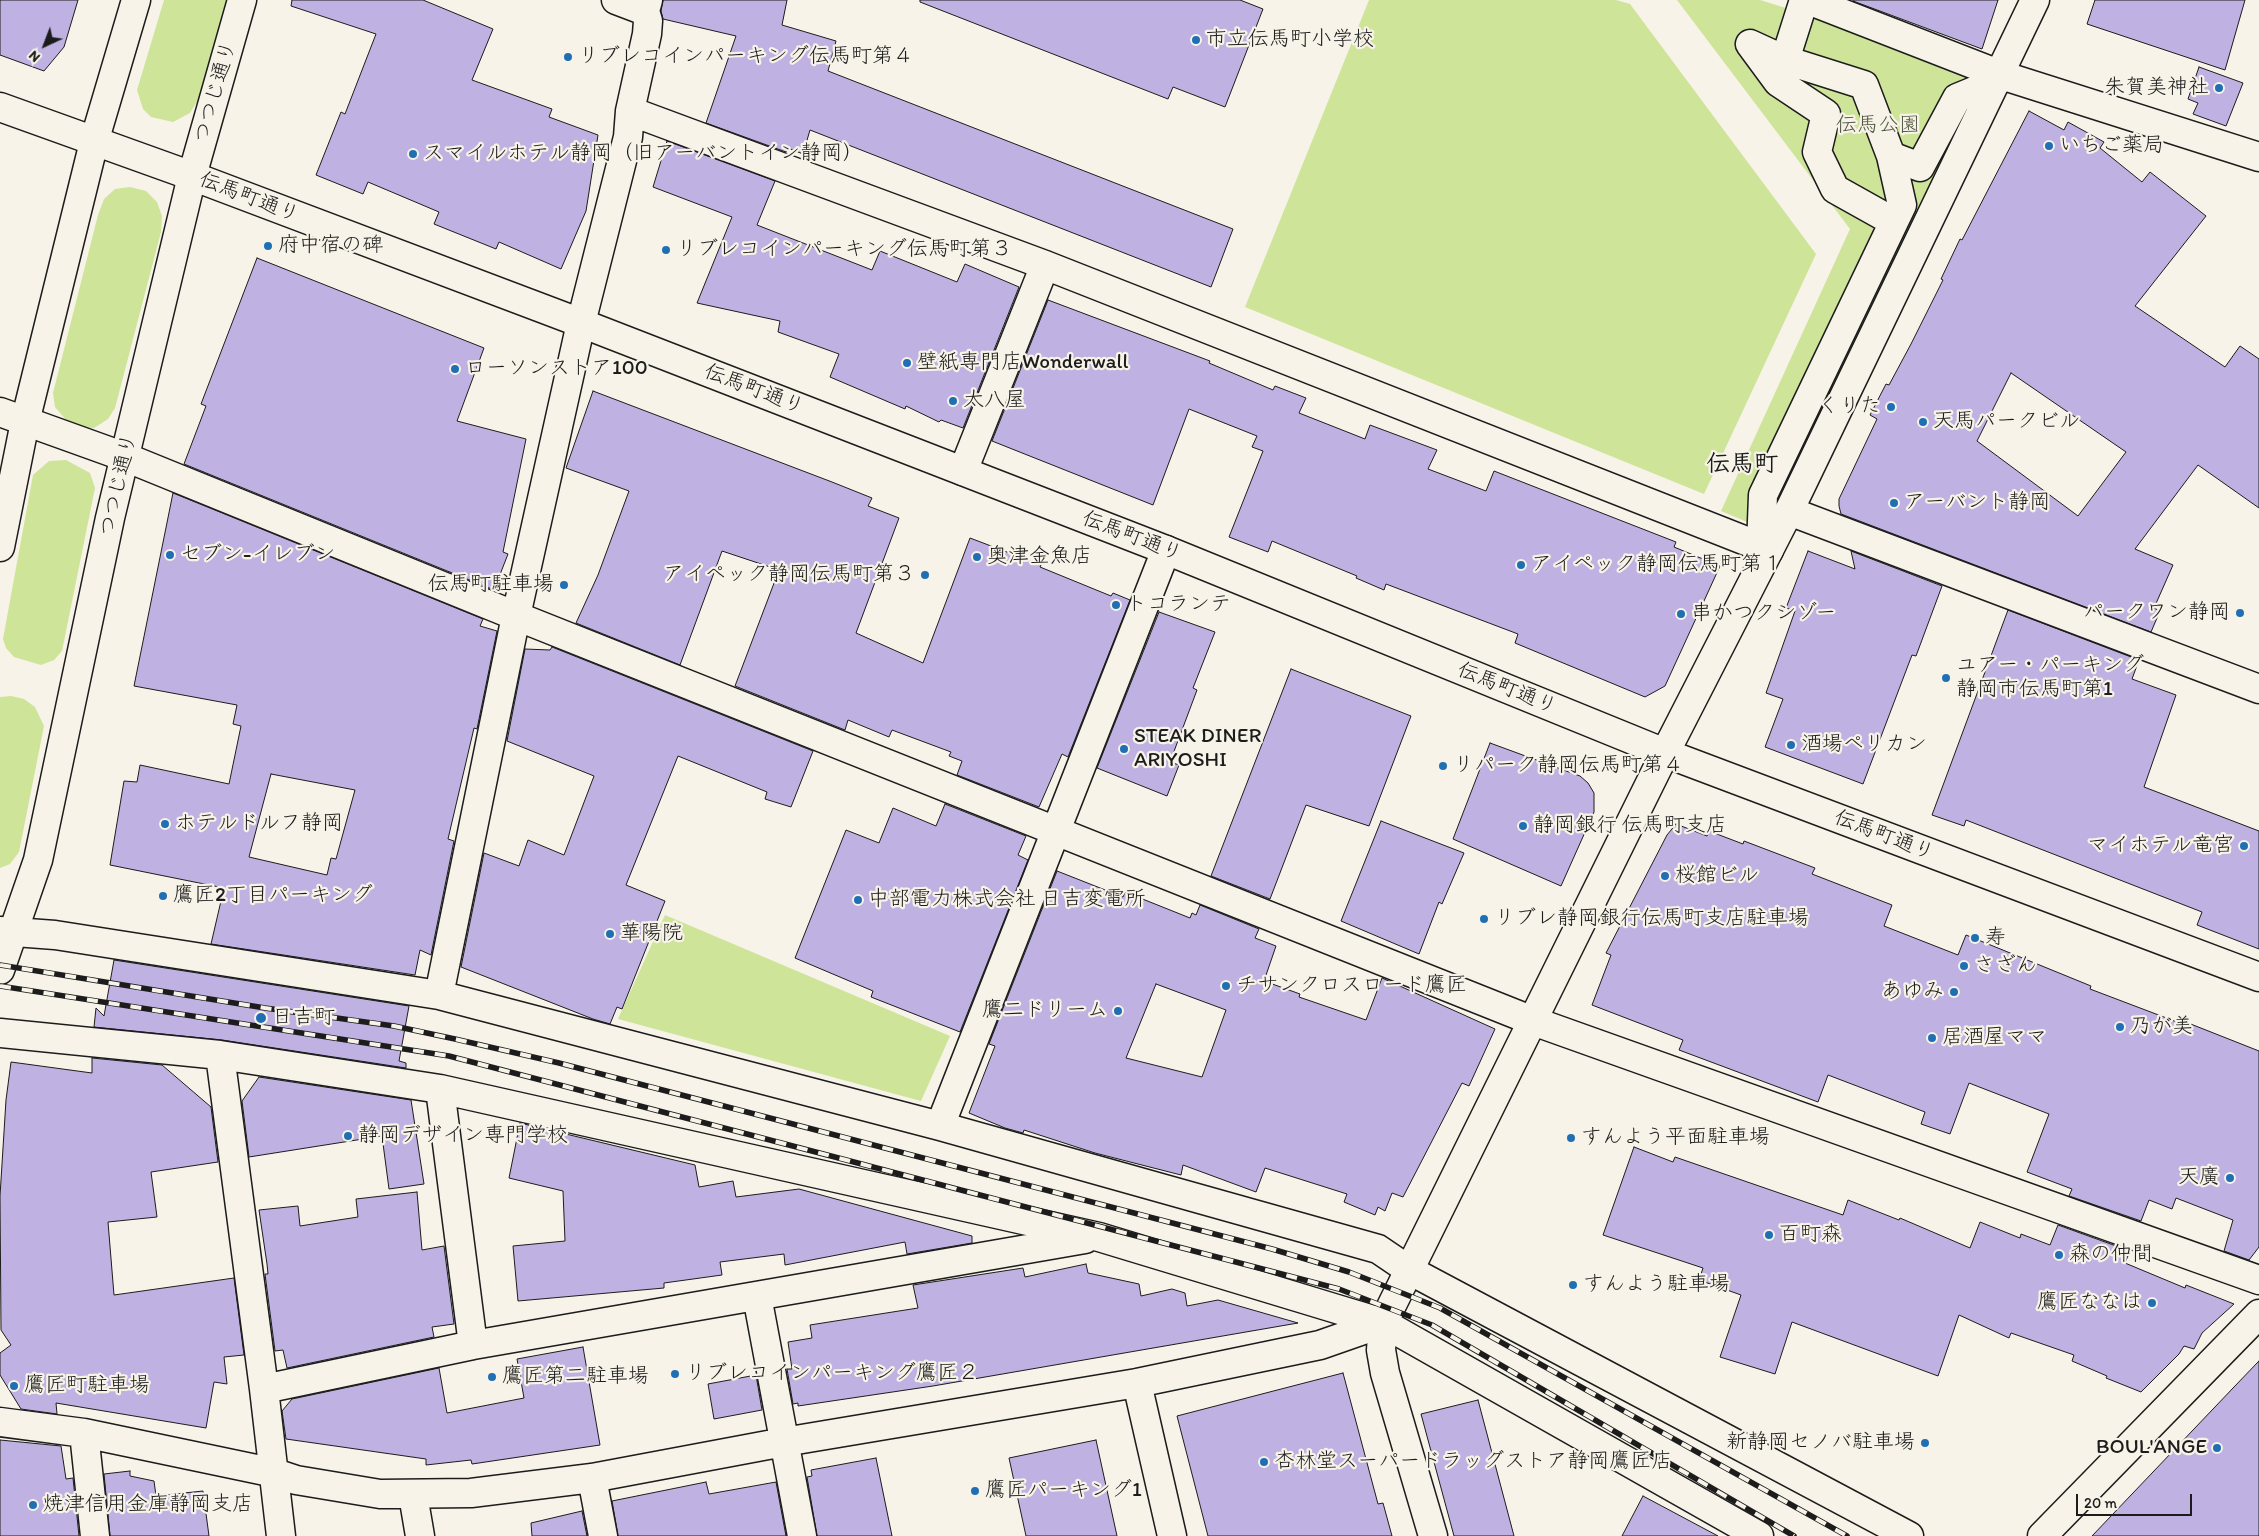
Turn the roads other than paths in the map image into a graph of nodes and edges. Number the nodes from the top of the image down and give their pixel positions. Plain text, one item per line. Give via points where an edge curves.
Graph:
1 (136, 0) edge
2 (242, 0) edge
3 (616, 0) edge
4 (1804, 0) edge
5 (1808, 0) edge
6 (2035, 0) edge
7 (647, 6) edge
8 (1785, 60) junction
9 (1999, 78) junction
10 (0, 107) edge
11 (630, 111) junction
12 (94, 142) junction
13 (1891, 156) junction
14 (2259, 157) edge
15 (192, 176) junction
16 (1894, 222) junction
17 (1045, 265) junction
18 (581, 323) junction
19 (12, 417) edge
20 (125, 457) junction
21 (963, 471) junction
22 (1789, 511) junction
23 (0, 547) edge
24 (1765, 549) junction
25 (1166, 550) junction
26 (516, 616) junction
27 (2259, 689) edge
28 (1665, 753) junction
29 (1055, 830) junction
30 (7, 931) edge
31 (0, 970) edge
32 (2259, 977) edge
33 (439, 995) junction
34 (1533, 1021) junction
35 (0, 1033) edge
36 (220, 1055) junction
37 (440, 1089) junction
38 (940, 1126) junction
39 (1099, 1236) junction
40 (1409, 1270) junction
41 (2259, 1280) edge
42 (757, 1296) junction
43 (2259, 1314) edge
44 (1383, 1323) junction
45 (473, 1345) junction
46 (1136, 1383) junction
47 (264, 1389) junction
48 (0, 1422) edge
49 (84, 1433) junction
50 (784, 1442) junction
51 (275, 1473) junction
52 (592, 1478) junction
53 (413, 1495) junction
54 (95, 1536) edge
55 (281, 1536) edge
56 (420, 1536) edge
57 (603, 1536) edge
58 (802, 1536) edge
59 (1172, 1536) edge
60 (1433, 1536) edge
61 (1759, 1536) edge
62 (1909, 1536) edge
63 (2042, 1536) edge

1 - 12 street
2 - 15 street, つつじ通り
3 - 7 street
4 - 8 street
5 - 9 street
6 - 9 street
7 - 11 street via 647,34
8 - 13 street via 1864,85
8 - 16 street via 1750,44 1778,82 1826,114 1818,152 1835,189
9 - 13 street via 1957,98 1920,167
9 - 14 street
9 - 22 street
10 - 12 street, 伝馬町通り
11 - 17 street
11 - 18 street via 628,137
12 - 15 street, 伝馬町通り
12 - 19 street
13 - 16 street via 1902,205
15 - 18 street, 伝馬町通り
15 - 20 street, つつじ通り
16 - 24 street via 1763,495
17 - 21 street
17 - 24 street
18 - 21 street, 伝馬町通り
18 - 26 street
19 - 20 street
19 - 23 street
20 - 26 street
20 - 30 street, つつじ通り via 38,860
21 - 25 street, 伝馬町通り
22 - 24 street
22 - 27 street
24 - 28 street
25 - 28 street, 伝馬町通り
25 - 29 street
26 - 29 street
26 - 33 street
28 - 32 street, 伝馬町通り
28 - 34 street
29 - 34 street
29 - 38 street
30 - 31 street, つつじ通り
30 - 33 street via 55,935
33 - 38 street
34 - 40 street
34 - 41 street
35 - 36 street
36 - 37 street
36 - 47 street
37 - 39 street
37 - 45 street
38 - 40 street via 1378,1249
39 - 42 street
39 - 44 street
40 - 44 street
40 - 62 street
42 - 45 street
42 - 50 street
43 - 63 street
44 - 46 street via 1320,1345
44 - 60 street via 1381,1350 1385,1373
44 - 61 street
45 - 47 street
46 - 50 street
46 - 59 street
47 - 51 street
48 - 49 street
49 - 51 street
49 - 54 street
50 - 52 street
50 - 58 street
51 - 53 street via 296,1480 380,1494
51 - 55 street
52 - 53 street via 471,1493
52 - 57 street
53 - 56 street

